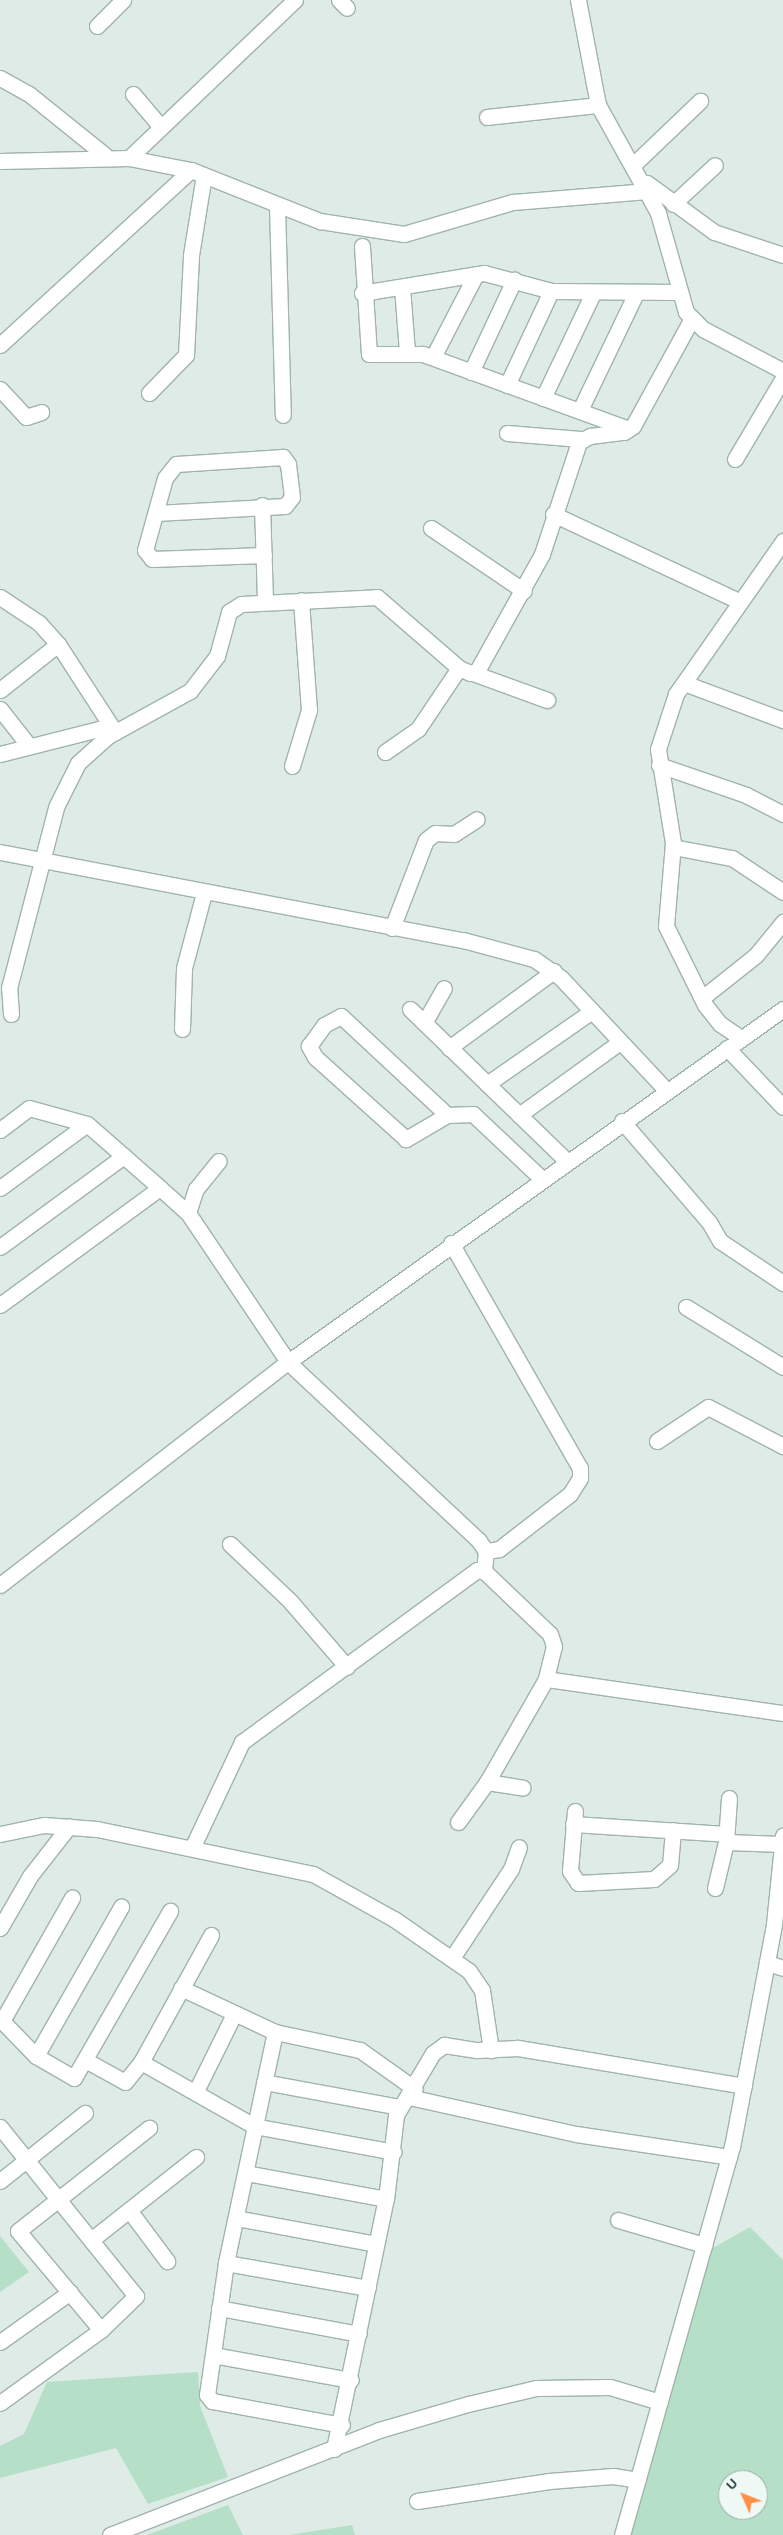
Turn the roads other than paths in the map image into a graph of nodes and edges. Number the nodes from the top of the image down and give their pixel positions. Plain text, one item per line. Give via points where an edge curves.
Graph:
1 (124, 0) edge
2 (296, 0) edge
3 (578, 0) edge
4 (97, 26) dead end
5 (0, 78) edge
6 (133, 94) dead end
7 (700, 101) dead end
8 (598, 105) junction
9 (487, 117) dead end
10 (161, 127) junction
11 (105, 155) junction
12 (129, 158) junction
13 (0, 160) edge
14 (715, 165) dead end
15 (633, 166) junction
16 (198, 172) junction
17 (646, 186) junction
18 (673, 204) junction
19 (277, 206) junction
20 (362, 246) dead end
21 (783, 255) edge
22 (476, 274) junction
23 (514, 280) junction
24 (402, 287) junction
25 (551, 291) junction
26 (679, 292) junction
27 (362, 293) junction
28 (594, 293) junction
29 (636, 294) junction
30 (691, 320) junction
31 (0, 345) edge
32 (407, 352) junction
33 (433, 357) junction
34 (783, 371) edge
35 (471, 372) junction
36 (783, 378) edge
37 (507, 385) junction
38 (0, 389) edge
39 (149, 394) dead end
40 (543, 398) junction
41 (580, 410) junction
42 (42, 412) dead end
43 (283, 415) dead end
44 (630, 429) junction
45 (507, 433) dead end
46 (581, 439) junction
47 (735, 459) dead end
48 (262, 505) junction
49 (156, 512) junction
50 (553, 514) junction
51 (431, 528) dead end
52 (782, 546) edge
53 (264, 554) junction
54 (524, 590) junction
55 (0, 597) edge
56 (301, 600) junction
57 (738, 600) junction
58 (266, 602) junction
59 (58, 644) junction
60 (466, 670) junction
61 (684, 683) junction
62 (0, 690) edge
63 (547, 700) dead end
64 (0, 709) edge
65 (783, 720) edge
66 (113, 729) junction
67 (29, 746) junction
68 (385, 752) dead end
69 (0, 754) edge
70 (659, 765) junction
71 (292, 766) dead end
72 (783, 814) edge
73 (477, 819) dead end
74 (673, 847) junction
75 (0, 852) edge
76 (45, 862) junction
77 (204, 892) junction
78 (783, 892) edge
79 (783, 922) edge
80 (392, 928) junction
81 (554, 971) junction
82 (5, 988) edge
83 (444, 988) dead end
84 (702, 998) junction
85 (783, 1009) edge
86 (410, 1010) dead end
87 (592, 1011) junction
88 (10, 1014) dead end
89 (424, 1023) junction
90 (182, 1029) dead end
91 (741, 1038) junction
92 (620, 1042) junction
93 (449, 1048) junction
94 (727, 1048) junction
95 (487, 1084) junction
96 (666, 1090) junction
97 (783, 1107) edge
98 (448, 1115) junction
99 (519, 1115) junction
100 (622, 1121) junction
101 (87, 1124) junction
102 (0, 1130) edge
103 (124, 1156) junction
104 (566, 1160) junction
105 (219, 1162) dead end
106 (541, 1178) junction
107 (0, 1188) edge
108 (160, 1188) junction
109 (188, 1213) junction
110 (452, 1243) junction
111 (0, 1247) edge
112 (783, 1283) edge
113 (0, 1305) edge
114 (686, 1307) dead end
115 (288, 1362) junction
116 (783, 1367) edge
117 (657, 1441) dead end
118 (783, 1446) edge
119 (230, 1544) dead end
120 (486, 1551) junction
121 (484, 1571) junction
122 (0, 1585) edge
123 (347, 1666) junction
124 (546, 1679) junction
125 (783, 1713) edge
126 (487, 1782) junction
127 (523, 1788) dead end
128 (729, 1798) dead end
129 (458, 1822) dead end
130 (69, 1826) junction
131 (673, 1830) junction
132 (0, 1834) edge
133 (726, 1838) junction
134 (782, 1840) edge
135 (193, 1846) junction
136 (519, 1847) dead end
137 (715, 1888) dead end
138 (72, 1898) dead end
139 (121, 1907) dead end
140 (170, 1911) dead end
141 (0, 1928) edge
142 (211, 1934) dead end
143 (452, 1958) junction
144 (767, 1963) junction
145 (783, 1968) edge
146 (181, 1988) junction
147 (234, 2014) junction
148 (1, 2020) edge
149 (275, 2032) junction
150 (490, 2050) junction
151 (36, 2056) junction
152 (87, 2061) junction
153 (141, 2062) junction
154 (264, 2082) junction
155 (744, 2086) junction
156 (196, 2091) junction
157 (408, 2098) junction
158 (85, 2113) dead end
159 (254, 2126) junction
160 (0, 2127) edge
161 (149, 2128) dead end
162 (394, 2152) junction
163 (729, 2156) junction
164 (196, 2157) dead end
165 (27, 2161) junction
166 (246, 2173) junction
167 (0, 2181) edge
168 (386, 2199) junction
169 (59, 2201) junction
170 (129, 2210) junction
171 (236, 2218) junction
172 (618, 2220) dead end
173 (91, 2240) junction
174 (376, 2244) junction
175 (704, 2245) junction
176 (167, 2261) dead end
177 (226, 2263) junction
178 (368, 2288) junction
179 (70, 2292) junction
180 (219, 2308) junction
181 (101, 2330) junction
182 (359, 2334) junction
183 (0, 2342) edge
184 (213, 2355) junction
185 (351, 2380) junction
186 (660, 2402) junction
187 (0, 2403) edge
188 (342, 2425) junction
189 (334, 2449) junction
190 (638, 2480) junction
191 (417, 2502) dead end
192 (120, 2533) edge
193 (622, 2535) edge

1 - 4 street
2 - 10 street
3 - 8 street
5 - 11 street via 29,94
6 - 10 street
7 - 15 street
8 - 9 street
8 - 15 street
10 - 12 street
11 - 12 street
11 - 13 street
12 - 16 street
14 - 18 street
15 - 17 street
16 - 19 street
16 - 31 street
16 - 39 street via 186,355
17 - 18 street
17 - 19 street via 513,202 404,234 356,229
17 - 26 street
18 - 21 street via 714,232
19 - 43 street
20 - 27 street
22 - 23 street
22 - 24 street
22 - 33 street
23 - 25 street
23 - 35 street
24 - 27 street
24 - 32 street
25 - 28 street
25 - 37 street
26 - 29 street
26 - 30 street
27 - 32 street via 369,354
28 - 29 street
28 - 40 street
29 - 41 street
30 - 34 street
30 - 44 street
32 - 33 street
33 - 35 street
35 - 37 street
36 - 47 street
37 - 40 street
38 - 42 street via 26,416
40 - 41 street
41 - 44 street
44 - 46 street
45 - 46 street
46 - 50 street
48 - 49 street
48 - 49 street via 279,507 290,501 288,464 283,457 176,464 166,478
48 - 53 street
49 - 53 street via 145,550 149,558
50 - 54 street via 542,554
50 - 57 street
51 - 54 street
52 - 57 street
53 - 58 street
54 - 60 street via 482,666
55 - 59 street via 39,623
56 - 58 street
56 - 60 street via 377,597
56 - 71 street via 309,710
57 - 61 street via 714,645
58 - 66 street via 241,604 229,612 217,656 190,690
59 - 62 street
59 - 66 street
60 - 63 street
60 - 68 street via 418,730
61 - 65 street
61 - 70 street via 661,735
64 - 67 street
66 - 67 street
66 - 76 street via 78,763 66,781
67 - 69 street
70 - 72 street via 746,795
70 - 74 street
73 - 80 street via 454,834 439,832 426,840
74 - 78 street via 732,858
74 - 84 street via 666,926
75 - 76 street
76 - 77 street
76 - 82 street
77 - 80 street
77 - 90 street via 184,968
79 - 84 street via 756,955
80 - 81 street via 498,948
81 - 87 street
81 - 93 street
82 - 88 street
83 - 89 street
84 - 91 street via 720,1024
85 - 91 street
86 - 89 street
87 - 92 street
87 - 95 street
89 - 93 street
91 - 94 street
92 - 96 street
92 - 99 street
93 - 95 street
94 - 96 street
94 - 97 street
95 - 99 street
96 - 100 street
98 - 98 street via 341,1016 324,1025 309,1046 315,1057 406,1139
98 - 106 street via 473,1114
99 - 104 street
100 - 104 street
100 - 112 street via 709,1222 720,1241
101 - 102 street via 29,1108
101 - 103 street
101 - 107 street
103 - 108 street
103 - 111 street
104 - 106 street
105 - 109 street via 196,1189
106 - 110 street
108 - 109 street
108 - 113 street
109 - 115 street
110 - 115 street
110 - 120 street via 509,1337 580,1468 580,1478 570,1494 499,1550
114 - 116 street
115 - 120 street
115 - 122 street
117 - 118 street via 708,1407
119 - 123 street via 290,1602
120 - 121 street
121 - 123 street via 469,1574
121 - 124 street via 550,1634 552,1657
123 - 135 street via 238,1747
124 - 125 street
124 - 126 street
126 - 127 street
126 - 129 street
128 - 133 street
130 - 132 street via 44,1825
130 - 135 street
130 - 141 street via 30,1876
131 - 131 street via 574,1817 570,1871 578,1883 654,1879 670,1865
131 - 133 street
133 - 134 street
133 - 137 street
134 - 144 street
135 - 143 street via 313,1874 394,1919
136 - 143 street via 511,1869
138 - 148 street
139 - 151 street
140 - 152 street
142 - 146 street
143 - 150 street via 469,1972 482,1990
144 - 145 street
144 - 155 street
146 - 147 street
146 - 153 street
147 - 149 street
147 - 156 street
148 - 151 street
149 - 154 street
149 - 157 street via 360,2050
150 - 155 street via 518,2048
150 - 157 street via 452,2045 438,2048
151 - 152 street via 71,2078
152 - 153 street via 125,2082
153 - 156 street
154 - 157 street
154 - 159 street
155 - 163 street
156 - 159 street
157 - 162 street
157 - 163 street via 576,2134
158 - 165 street
159 - 162 street
159 - 166 street
160 - 165 street
161 - 169 street
162 - 168 street
163 - 175 street
164 - 170 street
165 - 167 street
165 - 169 street
166 - 168 street
166 - 171 street
168 - 174 street
169 - 173 street
169 - 179 street via 18,2231
170 - 173 street
170 - 176 street
171 - 174 street
171 - 177 street
172 - 175 street
173 - 181 street via 136,2296
174 - 178 street
175 - 186 street
177 - 178 street
177 - 180 street
178 - 182 street
179 - 181 street
179 - 183 street
180 - 182 street
180 - 184 street
181 - 187 street
182 - 185 street
184 - 185 street
184 - 188 street via 209,2400
185 - 188 street
186 - 189 street via 610,2387 536,2388 379,2430
186 - 190 street
188 - 189 street
189 - 192 street
190 - 191 street via 613,2476 549,2481
190 - 193 street

